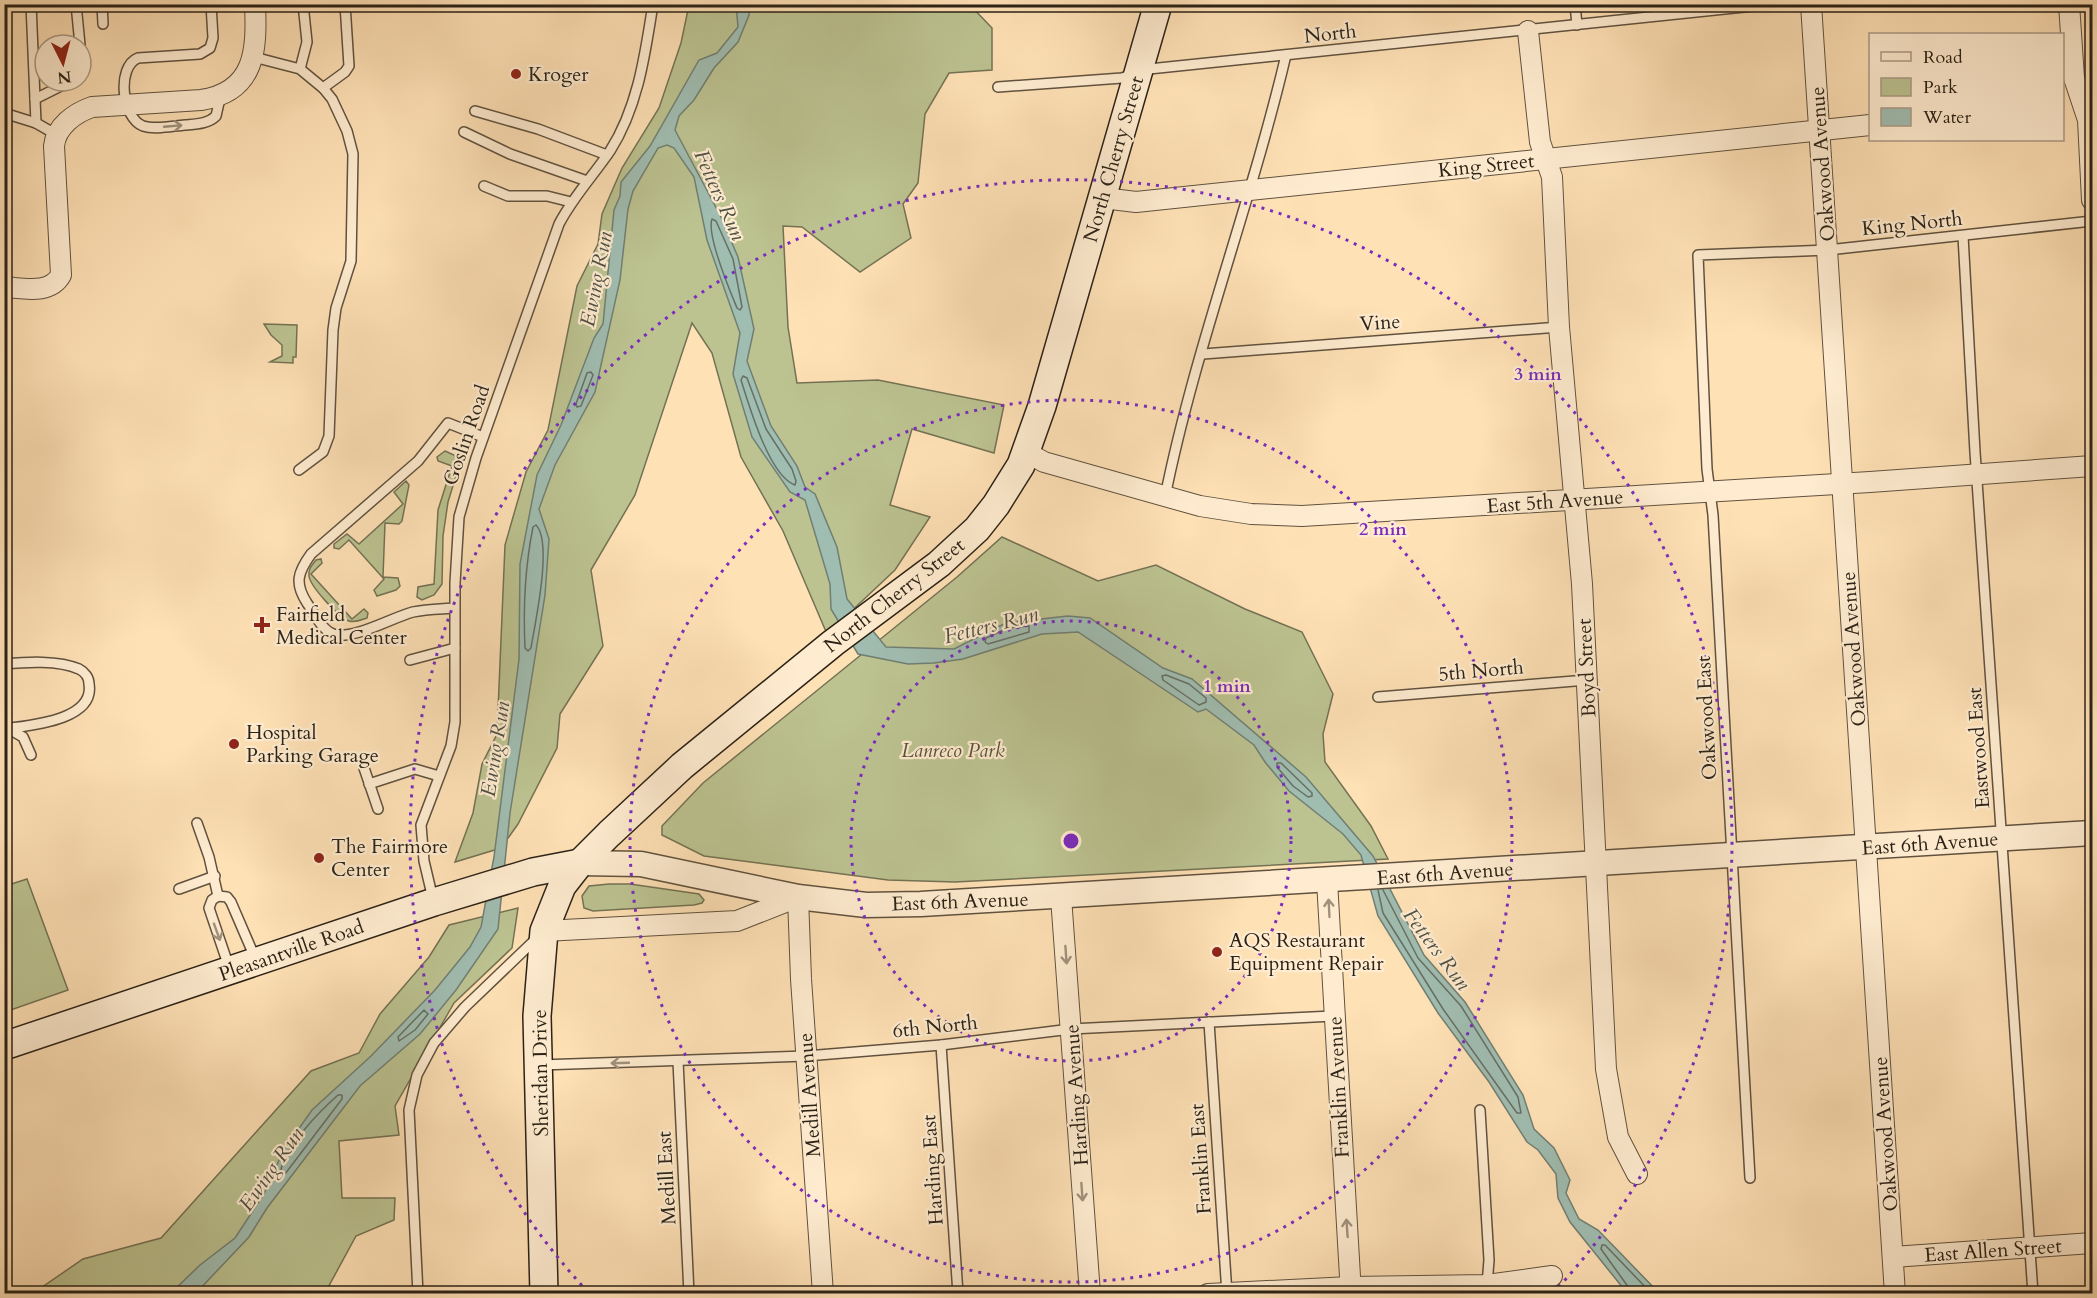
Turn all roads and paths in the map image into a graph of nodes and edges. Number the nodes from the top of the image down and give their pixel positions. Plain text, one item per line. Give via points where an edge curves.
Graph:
1 (31, 4) edge
2 (76, 4) edge
3 (102, 4) edge
4 (211, 4) edge
5 (255, 4) edge
6 (303, 4) edge
7 (345, 4) edge
8 (653, 4) edge
9 (1158, 4) edge
10 (1575, 4) edge
11 (1773, 4) edge
12 (1811, 4) edge
13 (2069, 4) edge
14 (103, 24) dead end
15 (1577, 25) junction
16 (1528, 31) junction
17 (79, 33) edge
18 (1286, 55) junction
19 (254, 57) junction
20 (300, 69) junction
21 (1137, 74) junction
22 (998, 87) dead end
23 (323, 88) junction
24 (47, 93) edge
25 (35, 99) junction
26 (2079, 102) edge
27 (127, 104) junction
28 (475, 111) dead end
29 (4, 113) edge
30 (36, 123) junction
31 (1869, 125) edge
32 (1820, 130) junction
33 (464, 132) dead end
34 (57, 135) junction
35 (607, 155) junction
36 (1544, 159) junction
37 (587, 182) junction
38 (484, 186) dead end
39 (1252, 188) junction
40 (1103, 198) junction
41 (2092, 200) edge
42 (571, 202) junction
43 (2092, 221) edge
44 (1963, 236) junction
45 (1827, 250) junction
46 (1698, 255) joint
47 (4, 287) edge
48 (1559, 327) junction
49 (1203, 354) junction
50 (483, 437) junction
51 (1026, 452) junction
52 (2092, 466) edge
53 (299, 470) dead end
54 (1977, 475) junction
55 (1843, 484) junction
56 (1710, 491) junction
57 (1165, 497) junction
58 (1575, 500) junction
59 (454, 608) junction
60 (455, 648) junction
61 (410, 660) dead end
62 (4, 664) edge
63 (1587, 680) junction
64 (1378, 697) dead end
65 (8, 727) edge
66 (31, 755) dead end
67 (364, 768) dead end
68 (439, 776) junction
69 (369, 784) junction
70 (378, 809) dead end
71 (197, 823) dead end
72 (2092, 833) edge
73 (2002, 839) junction
74 (1866, 847) junction
75 (1732, 856) junction
76 (580, 863) junction
77 (1596, 864) junction
78 (215, 876) junction
79 (1337, 880) junction
80 (178, 889) dead end
81 (218, 896) junction
82 (798, 897) junction
83 (1061, 897) junction
84 (443, 899) junction
85 (544, 931) junction
86 (256, 961) junction
87 (230, 970) junction
88 (1333, 1016) junction
89 (1209, 1022) junction
90 (1071, 1029) junction
91 (941, 1045) junction
92 (4, 1046) edge
93 (806, 1056) junction
94 (678, 1061) junction
95 (540, 1065) junction
96 (1480, 1110) dead end
97 (1637, 1174) dead end
98 (1750, 1178) dead end
99 (2092, 1243) edge
100 (2030, 1247) junction
101 (1893, 1257) junction
102 (1552, 1276) dead end
103 (1488, 1289) edge
104 (1350, 1290) edge
105 (418, 1293) edge
106 (544, 1293) edge
107 (689, 1293) edge
108 (823, 1293) edge
109 (958, 1293) edge
110 (1090, 1293) edge
111 (1220, 1293) edge
112 (1895, 1293) edge
113 (2033, 1293) edge

1 - 25 lane
2 - 17 lane
3 - 14 lane
4 - 27 lane via 210,48 200,54 138,58 129,63 125,70
5 - 19 street
6 - 20 lane via 307,42
7 - 23 lane via 349,66
8 - 35 lane, Goslin Road via 641,77
9 - 21 main road, North Cherry Street
10 - 15 lane
11 - 15 lane, North
12 - 32 street, Oakwood Avenue
13 - 26 street
15 - 16 lane, North
16 - 18 lane, North
16 - 36 street, Boyd Street
18 - 21 lane, North via 1149,69
18 - 39 lane
19 - 20 lane
19 - 27 street via 241,80 221,94 201,100
20 - 23 lane
21 - 22 lane, North
21 - 40 main road, North Cherry Street
23 - 53 lane via 347,131 353,154 351,261 333,330 328,446
24 - 25 lane
25 - 30 lane
26 - 41 street via 2088,120
27 - 34 street via 82,111
28 - 35 lane
29 - 30 lane
30 - 34 lane
31 - 32 street, King Street
32 - 36 street, King Street
32 - 45 street, Oakwood Avenue
33 - 37 lane via 510,154
34 - 47 street via 54,150 61,275 46,287
35 - 37 lane, Goslin Road
36 - 39 street, King Street
36 - 48 street, Boyd Street via 1552,177
37 - 42 lane, Goslin Road
38 - 42 lane via 508,196 547,196
39 - 40 street, King Street via 1136,202
39 - 49 lane
40 - 51 main road, North Cherry Street
42 - 50 lane, Goslin Road via 559,224
43 - 44 lane, King North
44 - 45 lane, King North
44 - 54 lane, Eastwood East
45 - 46 lane, King North
45 - 55 street, Oakwood Avenue
46 - 56 lane, Oakwood East
48 - 49 lane, Vine
48 - 58 street, Boyd Street
49 - 57 lane
50 - 59 lane, Goslin Road via 459,517
50 - 59 lane via 448,423 418,461 311,554 298,579 298,589 323,626 334,634 348,635 412,612
51 - 57 street, East 5th Avenue via 1044,462
51 - 76 main road, North Cherry Street via 1011,482 976,530 939,564 833,643 682,766
52 - 54 street, East 5th Avenue
54 - 55 street, East 5th Avenue
54 - 73 lane, Eastwood East
55 - 56 street, East 5th Avenue
55 - 74 street, Oakwood Avenue
56 - 58 street, East 5th Avenue
56 - 75 lane, Oakwood East
57 - 58 street, East 5th Avenue via 1251,514 1302,516
58 - 63 street, Boyd Street
59 - 60 lane, Goslin Road
60 - 61 lane
60 - 68 lane, Goslin Road via 455,722
62 - 65 lane via 62,664 82,670 90,688 79,708 63,718
63 - 64 lane, 5th North
63 - 77 street, Boyd Street
65 - 66 lane via 23,737
67 - 69 lane
68 - 69 lane via 416,769
68 - 84 lane, Goslin Road via 421,825 424,861
69 - 70 lane
71 - 78 lane
72 - 73 street, East 6th Avenue
73 - 74 street, East 6th Avenue
73 - 100 lane, Eastwood East
74 - 75 street, East 6th Avenue
74 - 101 street, Oakwood Avenue
75 - 77 street, East 6th Avenue
75 - 98 lane, Oakwood East
76 - 82 street, East 6th Avenue via 641,864
76 - 84 main road, Pleasantville Road via 533,872
76 - 85 main road, Sheridan Drive via 562,886
77 - 79 street, East 6th Avenue
77 - 97 street, Boyd Street via 1609,1096 1618,1137
78 - 80 lane
78 - 81 lane
79 - 83 street, East 6th Avenue
88 -> 79 street, Franklin Avenue
81 - 86 lane via 231,902
81 -> 87 lane via 209,908
82 - 83 street, East 6th Avenue via 866,905
82 - 85 street, East 6th Avenue via 737,921
82 - 93 street, Medill Avenue
83 -> 90 street, Harding Avenue
84 - 86 main road, Pleasantville Road
85 - 95 main road, Sheridan Drive via 537,1016
85 - 105 lane via 465,1007 434,1043 417,1075 409,1110
86 - 87 main road, Pleasantville Road
87 - 92 main road, Pleasantville Road
88 - 89 lane, 6th North
104 -> 88 street, Franklin Avenue
89 - 90 lane, 6th North
89 - 111 lane, Franklin East
90 - 91 lane, 6th North
90 -> 110 street, Harding Avenue
91 - 93 lane, 6th North
91 - 109 lane, Harding East
93 - 94 lane, 6th North
93 - 108 street, Medill Avenue
94 -> 95 lane, 6th North
94 - 107 lane, Medill East
95 - 106 main road, Sheridan Drive
96 - 103 lane
99 - 100 street, East Allen Street
100 - 101 street, East Allen Street
100 - 113 lane, Eastwood East
101 - 112 street, Oakwood Avenue
102 - 103 street
103 - 104 street
104 - 111 street

